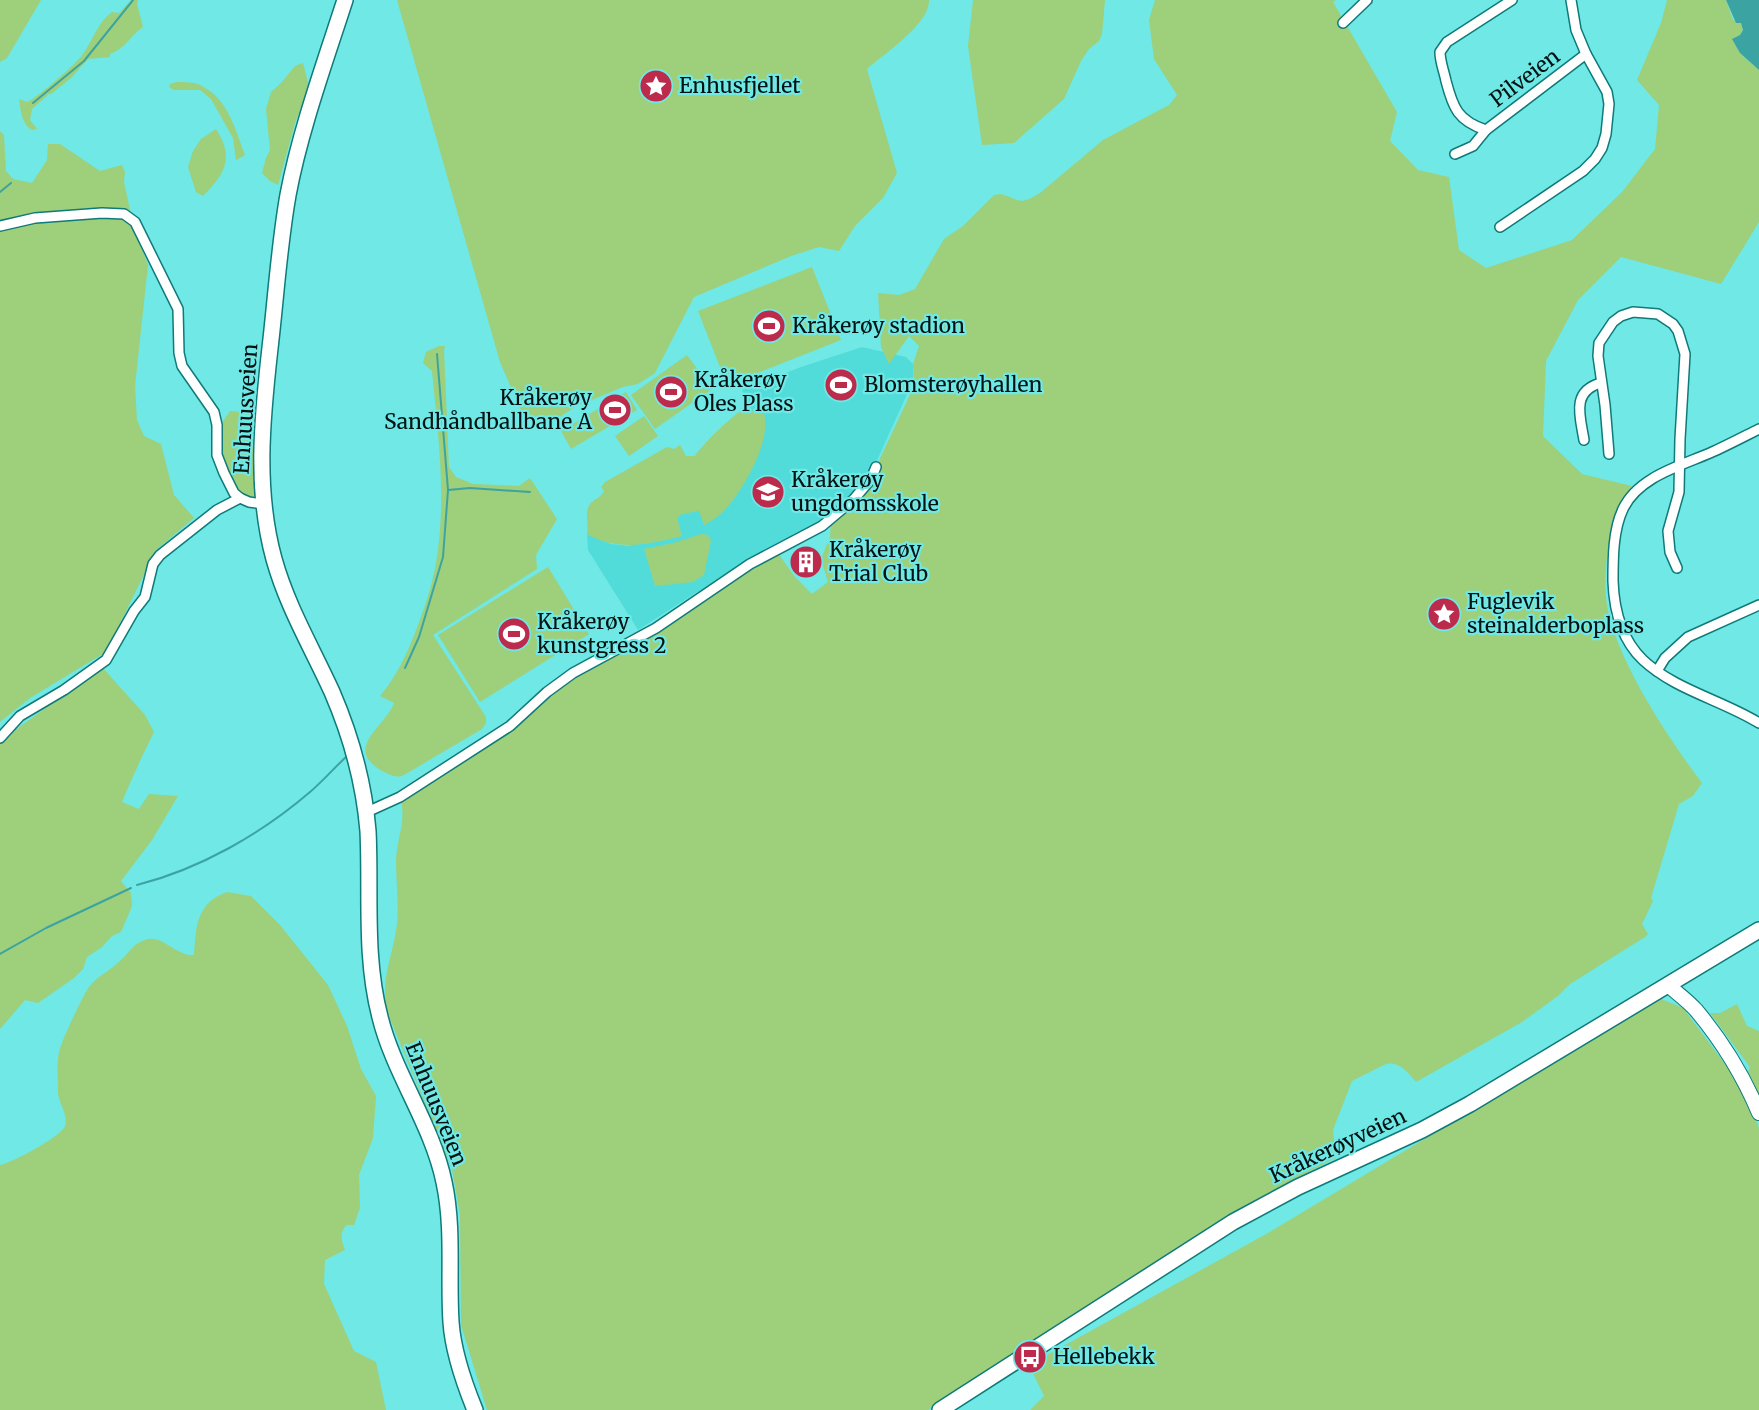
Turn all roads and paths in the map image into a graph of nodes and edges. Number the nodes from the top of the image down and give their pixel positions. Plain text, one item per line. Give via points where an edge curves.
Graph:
1 (345, 0) edge
2 (1367, 0) edge
3 (1512, 0) edge
4 (1571, 0) edge
5 (1343, 23) dead end
6 (1586, 54) junction
7 (1486, 130) junction
8 (1455, 154) dead end
9 (0, 226) edge
10 (1500, 227) dead end
11 (1601, 383) junction
12 (1759, 429) edge
13 (1584, 440) dead end
14 (1609, 454) dead end
15 (1678, 466) junction
16 (876, 467) dead end
17 (240, 498) junction
18 (263, 504) junction
19 (1677, 568) dead end
20 (1759, 605) edge
21 (1657, 671) junction
22 (1759, 723) edge
23 (0, 738) edge
24 (367, 812) junction
25 (1759, 930) edge
26 (1682, 976) junction
27 (1668, 985) junction
28 (1694, 1008) junction
29 (1759, 1113) edge
30 (475, 1410) edge
31 (940, 1410) edge

1 - 18 main road, Enhuusveien via 288,195 262,428
2 - 5 street
3 - 7 street, Pilveien via 1454,38 1440,52 1451,102 1458,114
4 - 6 street via 1576,30
6 - 7 street, Pilveien
6 - 10 street via 1607,92 1609,117 1602,148 1583,171
7 - 8 street, Pilveien via 1473,146
9 - 17 street via 35,218 102,213 124,214 135,222 178,309 182,366 214,412 217,455 230,487
11 - 13 street via 1590,386 1582,395
11 - 14 street
11 - 15 street via 1599,343 1613,322 1633,312 1646,312 1658,314 1673,324 1686,354
12 - 15 street
15 - 19 street via 1679,492 1668,531 1670,552
15 - 21 street via 1640,488 1627,502 1617,527 1613,558 1614,599 1625,637
16 - 24 street via 854,499 822,526 750,564 656,628 573,673 510,726
17 - 18 street
17 - 23 street via 217,510 160,555 153,564 145,597 106,660 20,717
18 - 24 main road, Enhuusveien via 278,573 346,728
20 - 21 street via 1688,637
21 - 22 street
24 - 30 main road, Enhuusveien via 372,983 380,1020 444,1180 450,1223 451,1324
25 - 26 main road, Kråkerøyveien
26 - 27 main road, Kråkerøyveien
26 - 28 main road
27 - 28 main road
27 - 31 main road, Kråkerøyveien via 1422,1130 1298,1187 1233,1222
28 - 29 main road via 1741,1073

